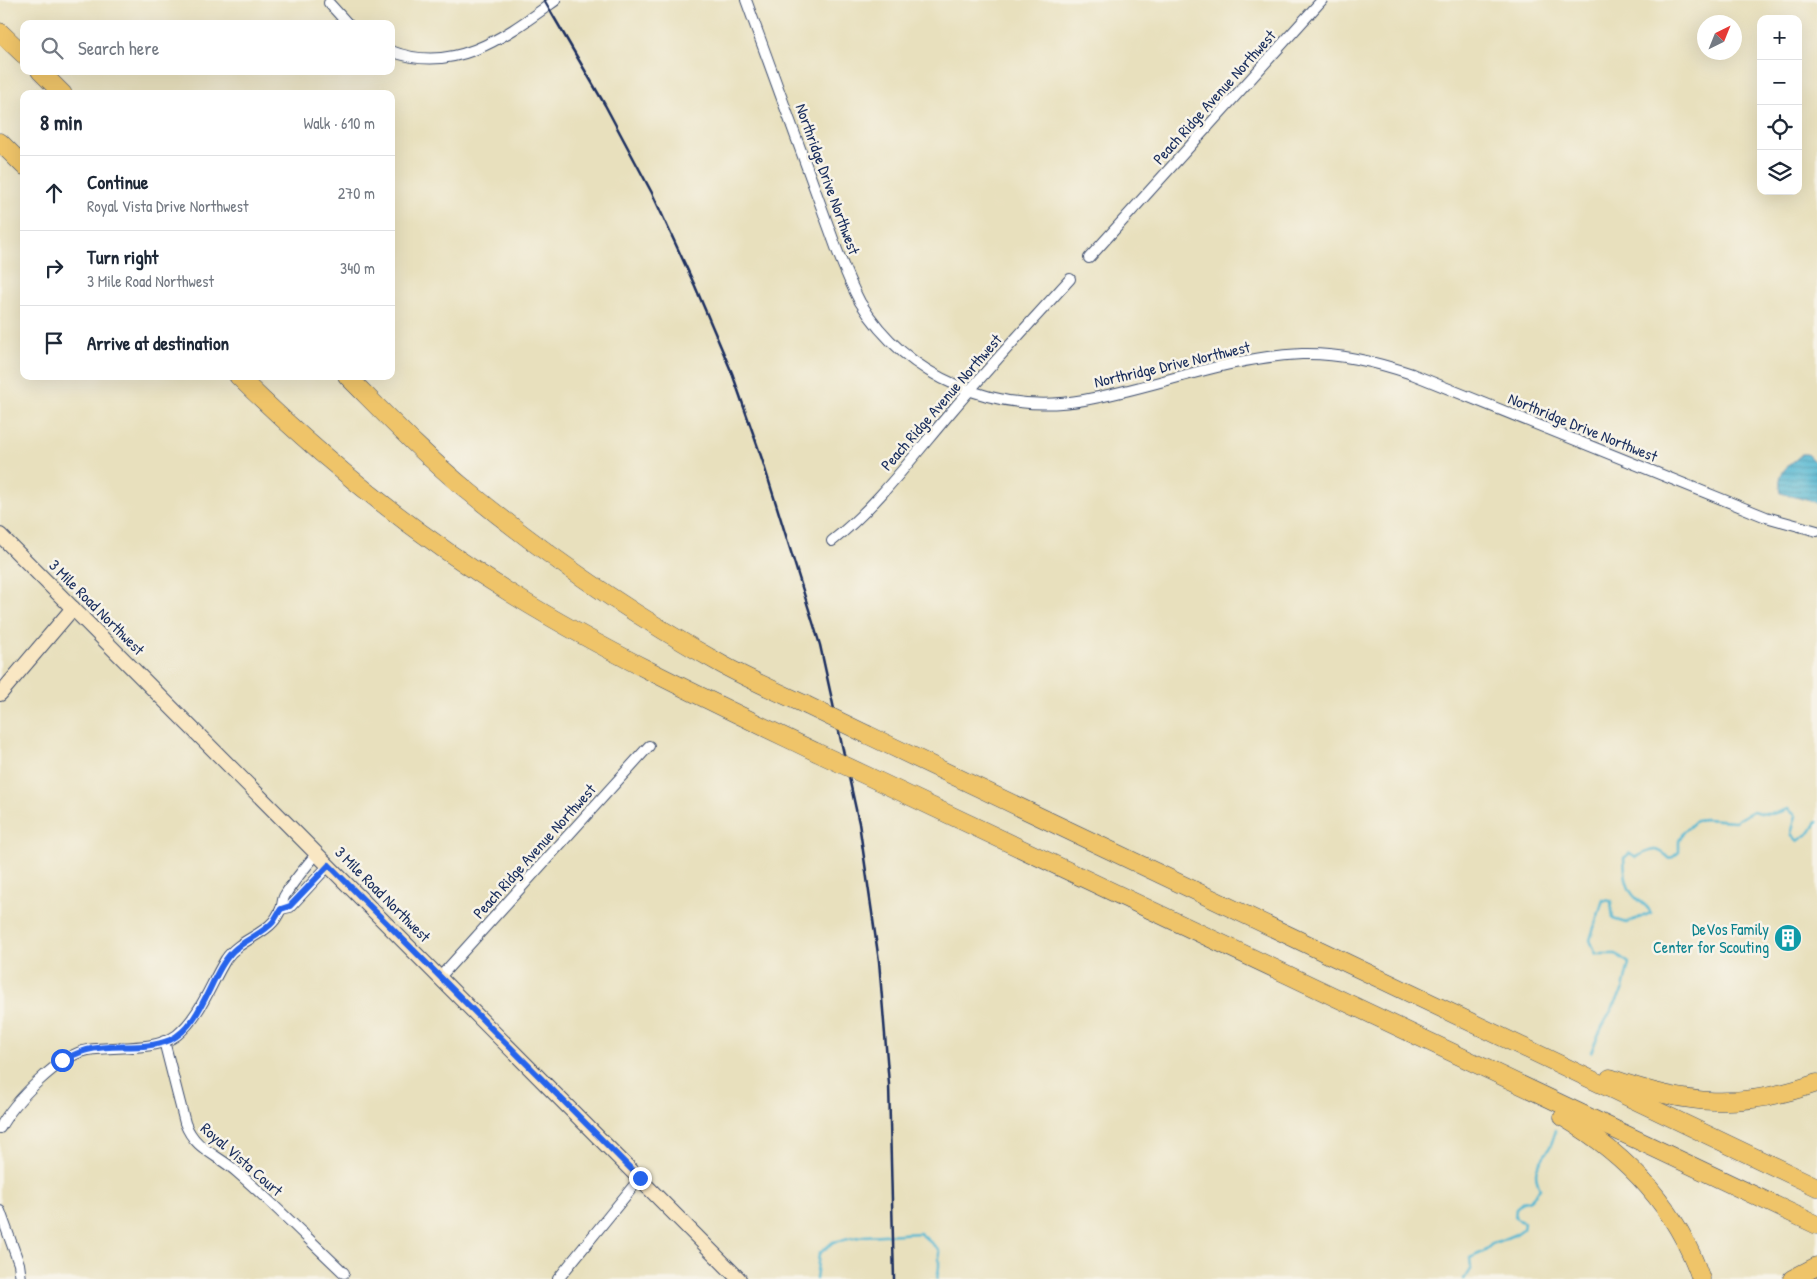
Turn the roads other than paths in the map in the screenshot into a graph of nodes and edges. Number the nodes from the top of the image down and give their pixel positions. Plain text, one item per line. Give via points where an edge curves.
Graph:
1 (556, 0) edge
2 (746, 0) edge
3 (1322, 0) edge
4 (329, 3) dead end
5 (344, 20) edge
6 (0, 32) edge
7 (20, 52) edge
8 (395, 52) edge
9 (44, 75) edge
10 (59, 90) edge
11 (0, 142) edge
12 (20, 162) edge
13 (1089, 258) dead end
14 (1070, 279) dead end
15 (242, 380) edge
16 (351, 380) edge
17 (969, 391) junction
18 (1817, 532) edge
19 (0, 535) edge
20 (832, 541) dead end
21 (73, 608) junction
22 (0, 694) edge
23 (649, 746) dead end
24 (317, 853) junction
25 (329, 865) junction
26 (281, 909) junction
27 (440, 977) junction
28 (1506, 1038) junction
29 (164, 1041) junction
30 (1441, 1048) junction
31 (1817, 1083) edge
32 (0, 1128) edge
33 (640, 1178) junction
34 (1817, 1187) edge
35 (0, 1211) edge
36 (1817, 1225) edge
37 (1817, 1266) edge
38 (344, 1273) dead end
39 (22, 1279) edge
40 (558, 1279) edge
41 (739, 1279) edge
42 (1701, 1279) edge
43 (1792, 1279) edge

1 - 8 street via 493,42 467,53 423,58
2 - 17 street, Northridge Drive Northwest via 837,250 860,302 887,337 910,357 935,375
3 - 13 street, Peach Ridge Avenue Northwest
4 - 5 street
6 - 7 highway
9 - 10 highway
11 - 12 highway
14 - 17 street, Peach Ridge Avenue Northwest
15 - 30 highway, bridge via 342,472 423,534 546,615 628,660 816,752
16 - 28 highway, bridge via 466,490 586,580 692,648
17 - 18 street, Northridge Drive Northwest via 1013,402 1060,403 1104,396 1253,359 1302,354 1354,358 1412,374 1766,517
17 - 20 street, Peach Ridge Avenue Northwest via 880,495
19 - 21 main road, 3 Mile Road Northwest
21 - 22 main road
21 - 24 main road, 3 Mile Road Northwest
23 - 27 street, Peach Ridge Avenue Northwest
24 - 25 main road, 3 Mile Road Northwest
24 - 26 street via 283,897
25 - 26 street via 290,906
25 - 27 main road, 3 Mile Road Northwest
26 - 29 street via 272,923 233,950 193,1018 178,1034
27 - 33 main road, 3 Mile Road Northwest
28 - 31 highway via 1635,1087 1684,1098 1712,1102 1754,1099
28 - 34 highway
29 - 32 street via 86,1050 62,1060 7,1115
29 - 38 street, Royal Vista Court via 189,1135 236,1170
30 - 36 highway
30 - 42 highway via 1573,1122 1623,1160 1665,1207 1687,1245
33 - 40 street
33 - 41 main road, 3 Mile Road Northwest
35 - 39 street
37 - 43 highway

